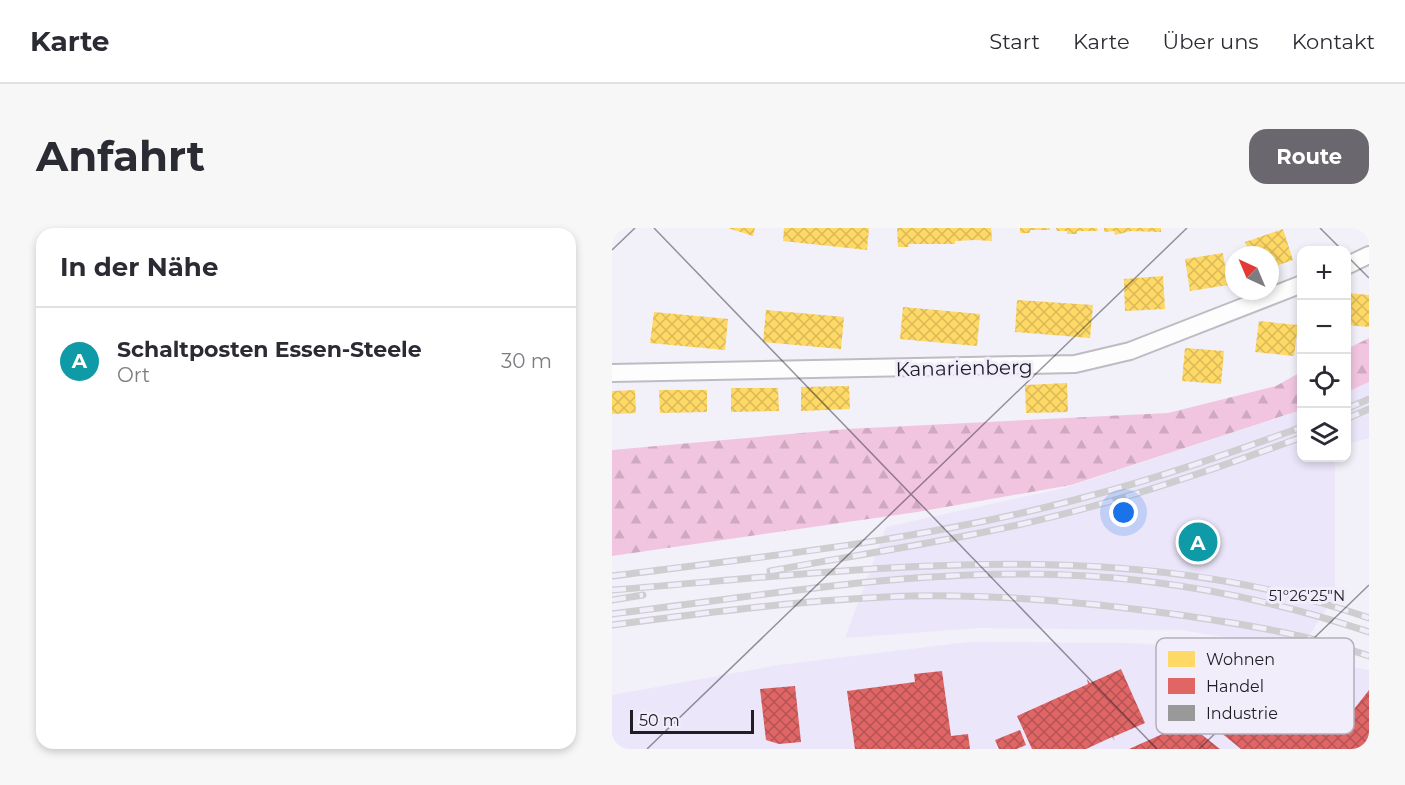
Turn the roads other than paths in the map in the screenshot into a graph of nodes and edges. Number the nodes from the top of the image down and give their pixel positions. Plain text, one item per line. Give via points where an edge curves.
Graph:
1 (1369, 255) edge
2 (1351, 264) edge
3 (1297, 286) edge
4 (612, 373) edge

1 - 2 street
3 - 4 street, Kanarienberg via 1130,351 1075,364

